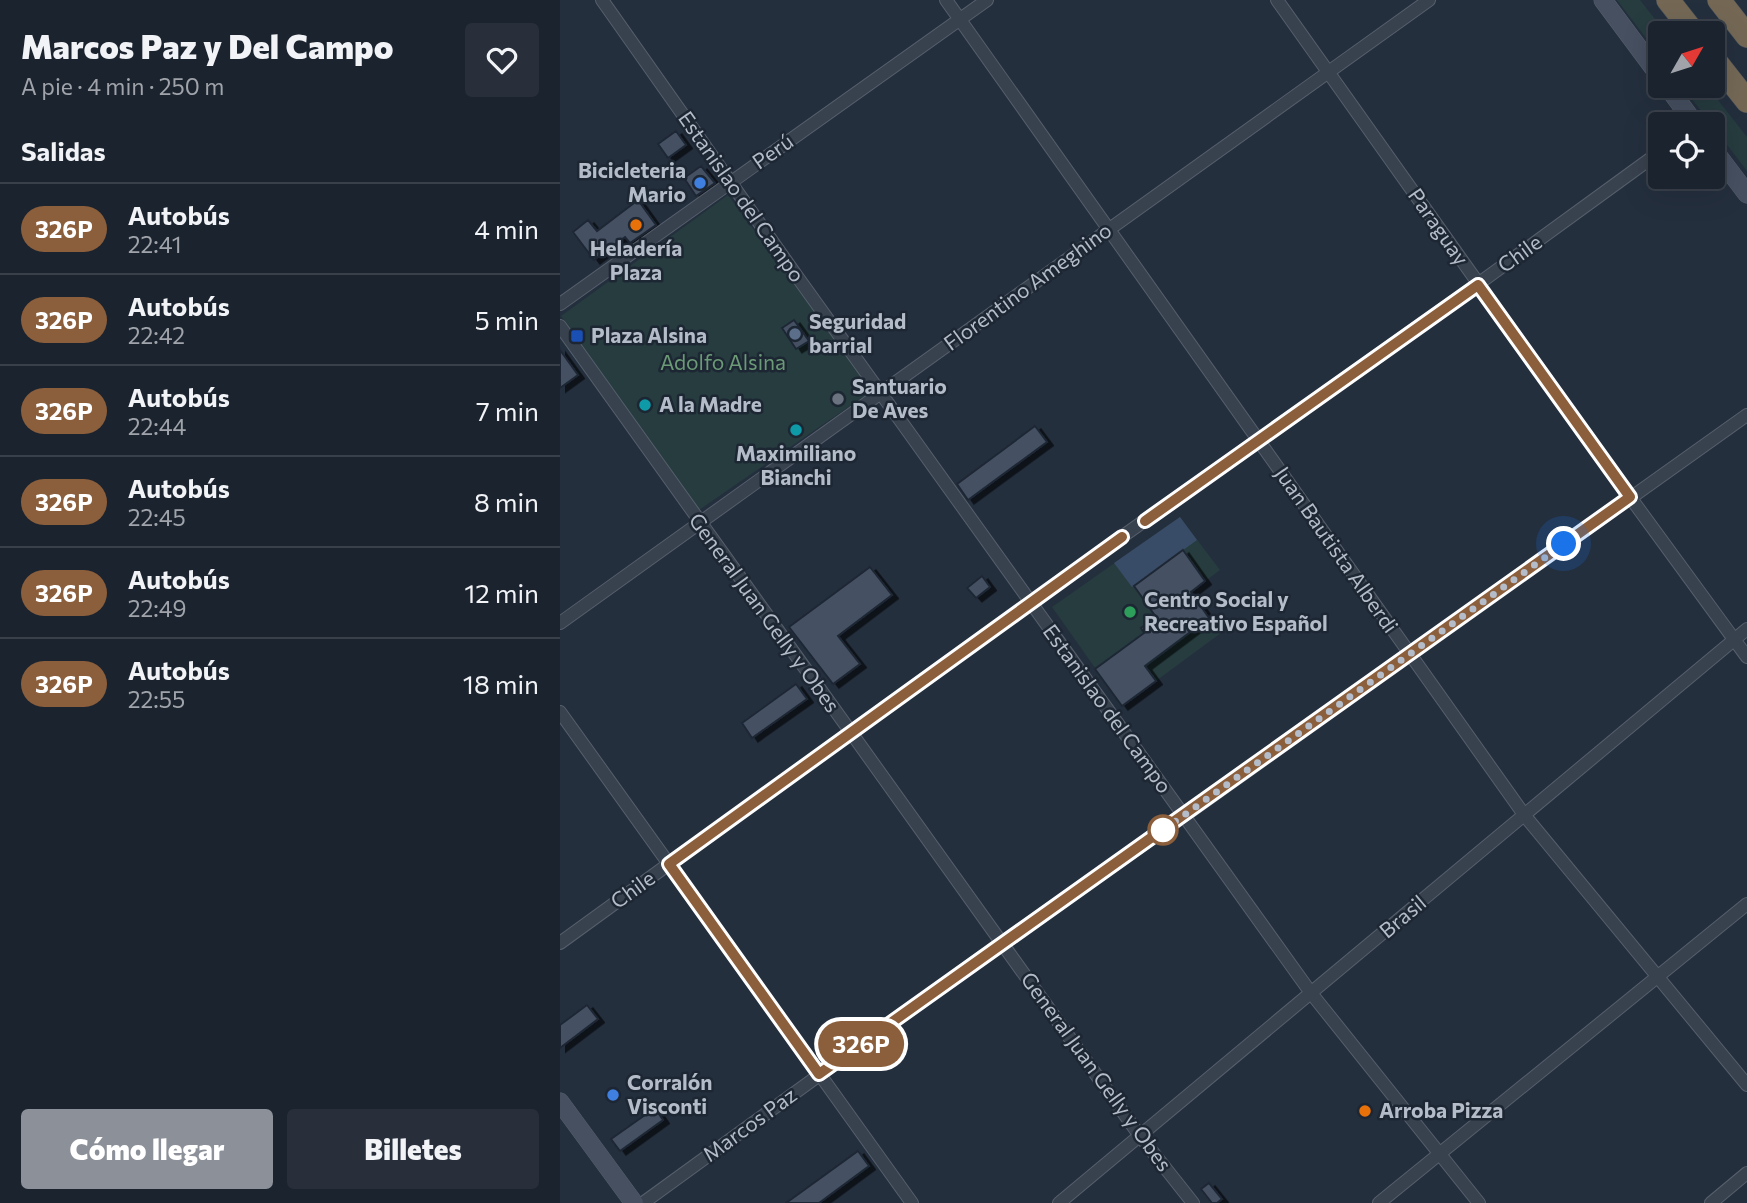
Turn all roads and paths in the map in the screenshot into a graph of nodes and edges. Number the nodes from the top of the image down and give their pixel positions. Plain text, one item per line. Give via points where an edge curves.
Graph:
1 (602, 0) edge
2 (946, 0) edge
3 (987, 0) edge
4 (1277, 0) edge
5 (1429, 0) edge
6 (1596, 0) edge
7 (1668, 0) edge
8 (1719, 0) edge
9 (1607, 7) edge
10 (960, 20) junction
11 (1685, 21) edge
12 (1747, 36) edge
13 (1648, 61) edge
14 (1328, 72) junction
15 (1726, 74) edge
16 (1747, 101) edge
17 (1648, 161) edge
18 (1725, 165) edge
19 (730, 182) junction
20 (1747, 194) edge
21 (1108, 229) junction
22 (1478, 285) junction
23 (560, 304) edge
24 (560, 326) edge
25 (881, 393) junction
26 (1747, 415) edge
27 (1259, 441) junction
28 (1630, 497) junction
29 (699, 523) junction
30 (1030, 602) junction
31 (560, 623) edge
32 (1747, 629) edge
33 (1733, 640) junction
34 (1409, 654) junction
35 (1747, 657) edge
36 (560, 712) edge
37 (850, 733) junction
38 (1184, 816) junction
39 (1525, 816) junction
40 (669, 864) junction
41 (1747, 904) edge
42 (560, 943) edge
43 (1001, 943) junction
44 (1658, 978) junction
45 (1311, 993) junction
46 (819, 1074) junction
47 (1747, 1085) edge
48 (560, 1102) edge
49 (1140, 1136) junction
50 (1439, 1154) junction
51 (1747, 1173) edge
52 (634, 1203) edge
53 (643, 1203) edge
54 (912, 1203) edge
55 (1059, 1203) edge
56 (1193, 1203) edge
57 (1380, 1203) edge
58 (1479, 1203) edge
59 (1711, 1203) edge

1 - 19 street, Estanislao del Campo
2 - 10 street, Juan Bautista Alberdi
3 - 10 street, Perú
4 - 14 street, Paraguay
5 - 14 street, Florentino Ameghino
6 - 9 street
7 - 11 highway
8 - 12 highway
9 - 13 street
10 - 19 street, Perú
10 - 21 street, Juan Bautista Alberdi
14 - 21 street, Florentino Ameghino
14 - 22 street, Paraguay
15 - 16 highway
17 - 22 street, Chile
18 - 20 street
19 - 23 street, Perú
19 - 25 street, Estanislao del Campo
21 - 25 street, Florentino Ameghino
21 - 27 street, Juan Bautista Alberdi
22 - 27 street, Chile
22 - 28 street, Paraguay
24 - 29 street, General Juan Gelly y Obes
25 - 29 street, Florentino Ameghino
25 - 30 street, Estanislao del Campo
26 - 28 street, Marcos Paz
27 - 30 street, Chile
27 - 34 street, Juan Bautista Alberdi
28 - 33 street, Paraguay
28 - 34 street, Marcos Paz
29 - 31 street, Florentino Ameghino
29 - 37 street, General Juan Gelly y Obes
30 - 37 street, Chile
30 - 38 street, Estanislao del Campo
32 - 33 street, Brasil
33 - 35 street, Paraguay
33 - 39 street, Brasil
34 - 38 street, Marcos Paz
34 - 39 street, Juan Bautista Alberdi
36 - 40 street
37 - 40 street, Chile
37 - 43 street, General Juan Gelly y Obes
38 - 43 street, Marcos Paz
38 - 45 street, Estanislao del Campo
39 - 44 street, Juan Bautista Alberdi
39 - 45 street, Brasil
40 - 42 street, Chile
40 - 46 street
41 - 44 street
43 - 46 street, Marcos Paz
43 - 49 street, General Juan Gelly y Obes
44 - 47 street, Juan Bautista Alberdi
44 - 50 street
45 - 49 street, Brasil
45 - 50 street, Estanislao del Campo
46 - 53 street, Marcos Paz
46 - 54 street
48 - 52 street
49 - 55 street, Brasil
49 - 56 street, General Juan Gelly y Obes
50 - 57 street
50 - 58 street, Estanislao del Campo
51 - 59 street

